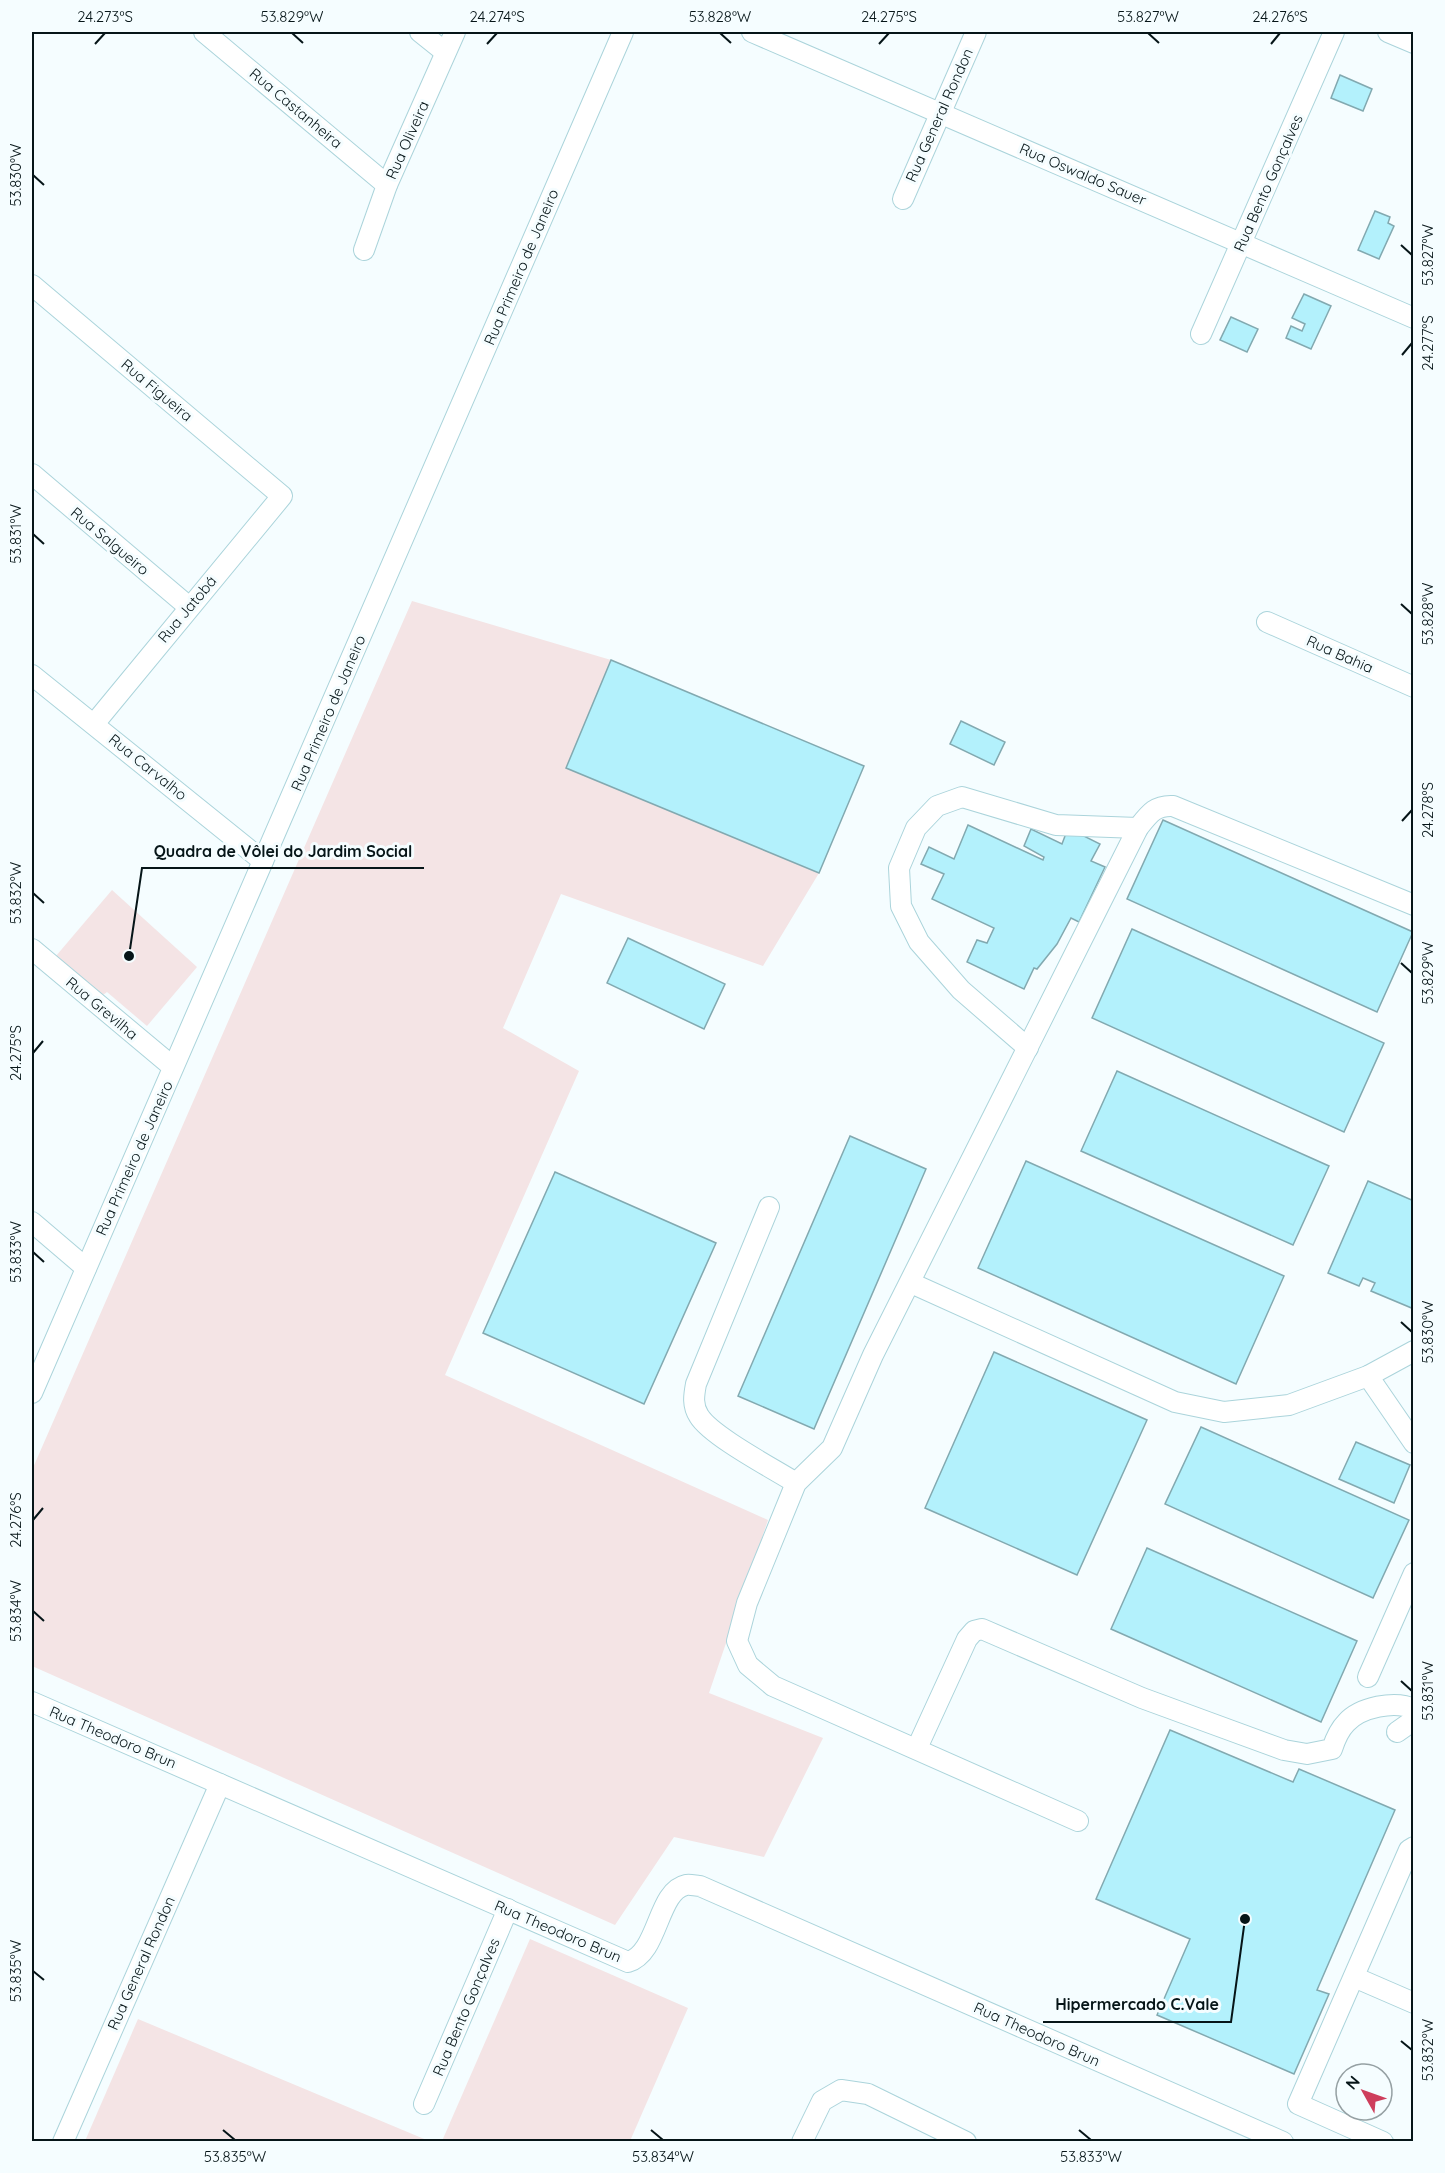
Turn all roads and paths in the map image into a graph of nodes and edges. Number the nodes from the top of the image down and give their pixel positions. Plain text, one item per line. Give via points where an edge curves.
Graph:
1 (204, 32) edge
2 (420, 32) edge
3 (455, 32) edge
4 (623, 32) edge
5 (752, 32) edge
6 (976, 32) edge
7 (1334, 32) edge
8 (1388, 32) edge
9 (1413, 43) edge
10 (445, 52) junction
11 (939, 113) junction
12 (387, 185) junction
13 (903, 199) dead end
14 (1242, 242) junction
15 (364, 250) dead end
16 (32, 285) edge
17 (1413, 318) edge
18 (1201, 334) dead end
19 (32, 474) edge
20 (282, 496) joint
21 (189, 607) junction
22 (1267, 622) dead end
23 (32, 675) edge
24 (1411, 681) edge
25 (94, 724) junction
26 (1138, 828) junction
27 (263, 861) junction
28 (1413, 905) edge
29 (32, 949) edge
30 (1028, 1048) junction
31 (173, 1067) junction
32 (769, 1207) dead end
33 (32, 1222) edge
34 (86, 1268) junction
35 (911, 1282) junction
36 (1413, 1351) edge
37 (1368, 1376) junction
38 (32, 1393) edge
39 (1413, 1442) edge
40 (796, 1483) junction
41 (1413, 1573) edge
42 (1368, 1677) dead end
43 (32, 1702) edge
44 (1413, 1709) edge
45 (1413, 1720) edge
46 (1397, 1732) dead end
47 (917, 1748) junction
48 (220, 1784) junction
49 (1078, 1821) dead end
50 (1413, 1847) edge
51 (508, 1909) junction
52 (1354, 1977) junction
53 (1413, 2003) edge
54 (424, 2104) dead end
55 (63, 2142) edge
56 (802, 2142) edge
57 (966, 2142) edge
58 (1283, 2142) edge
59 (1383, 2142) edge

1 - 12 street, Rua Castanheira
2 - 10 street
3 - 10 street, Rua Oliveira
4 - 27 street, Rua Primeiro de Janeiro
5 - 11 street, Rua Oswaldo Sauer
6 - 11 street, Rua General Rondon
7 - 14 street, Rua Bento Gonçalves
8 - 9 street
10 - 12 street, Rua Oliveira
11 - 13 street, Rua General Rondon
11 - 14 street, Rua Oswaldo Sauer
12 - 15 street, Rua Oliveira
14 - 17 street, Rua Oswaldo Sauer
14 - 18 street, Rua Bento Gonçalves
16 - 20 street, Rua Figueira
19 - 21 street, Rua Salgueiro
20 - 21 street, Rua Jatobá
21 - 25 street, Rua Jatobá
22 - 24 street, Rua Bahia
23 - 25 street, Rua Carvalho
25 - 27 street, Rua Carvalho
26 - 28 street via 1149,813 1161,806 1173,806
26 - 30 street
26 - 30 street via 1056,825 962,797 937,806 916,828 899,868 901,906 919,942 961,990
27 - 31 street, Rua Primeiro de Janeiro
29 - 31 street, Rua Grevilha
30 - 35 street
31 - 34 street, Rua Primeiro de Janeiro
32 - 40 street via 696,1384 693,1403 699,1417 716,1431
33 - 34 street
34 - 38 street, Rua Primeiro de Janeiro
35 - 37 street via 1175,1402 1224,1412 1289,1405
35 - 40 street via 832,1448
36 - 37 street
37 - 39 street
40 - 47 street via 744,1612 737,1641 748,1665 773,1686
41 - 42 street
43 - 48 street, Rua Theodoro Brun
44 - 47 street via 1395,1704 1365,1712 1346,1722 1332,1749 1307,1754 1284,1750 1142,1698 982,1629 966,1639
45 - 46 street
47 - 49 street
48 - 51 street, Rua Theodoro Brun
48 - 55 street, Rua General Rondon
50 - 52 street
51 - 54 street, Rua Bento Gonçalves
51 - 58 street, Rua Theodoro Brun via 628,1962 647,1946 672,1893 686,1885 700,1886
52 - 53 street
52 - 59 street via 1298,2104
56 - 57 street via 822,2102 841,2090 868,2094

